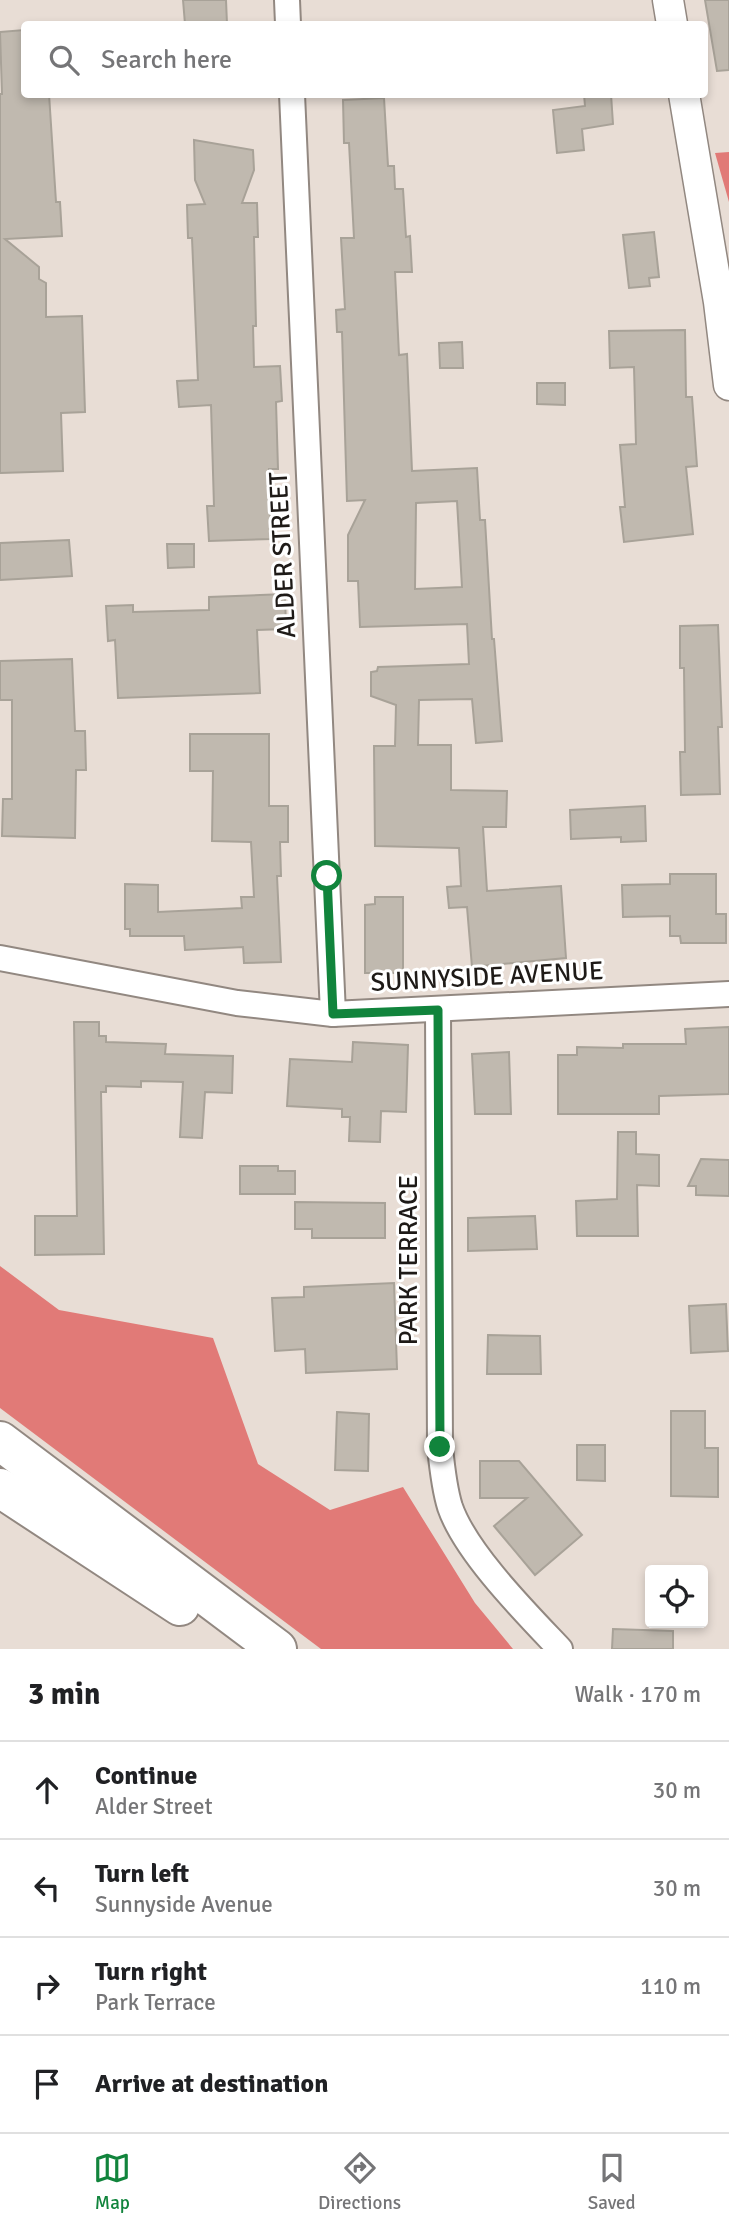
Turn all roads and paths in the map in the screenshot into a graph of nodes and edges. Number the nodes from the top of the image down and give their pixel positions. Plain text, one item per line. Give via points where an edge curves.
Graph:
1 (287, 0) edge
2 (668, 0) edge
3 (288, 21) edge
4 (672, 21) edge
5 (292, 98) edge
6 (685, 98) edge
7 (729, 385) edge
8 (0, 958) edge
9 (729, 995) edge
10 (438, 1010) junction
11 (333, 1014) junction
12 (0, 1441) edge
13 (0, 1488) edge
14 (246, 1649) edge
15 (277, 1649) edge
16 (560, 1649) edge

1 - 3 street
2 - 4 street
5 - 11 street, ALDER STREET
6 - 7 street
8 - 11 street, SUNNYSIDE AVENUE via 237,1003
9 - 10 street, SUNNYSIDE AVENUE
10 - 11 street, SUNNYSIDE AVENUE
10 - 16 street, PARK TERRACE via 440,1447 451,1508 484,1562
12 - 15 highway
13 - 14 highway

